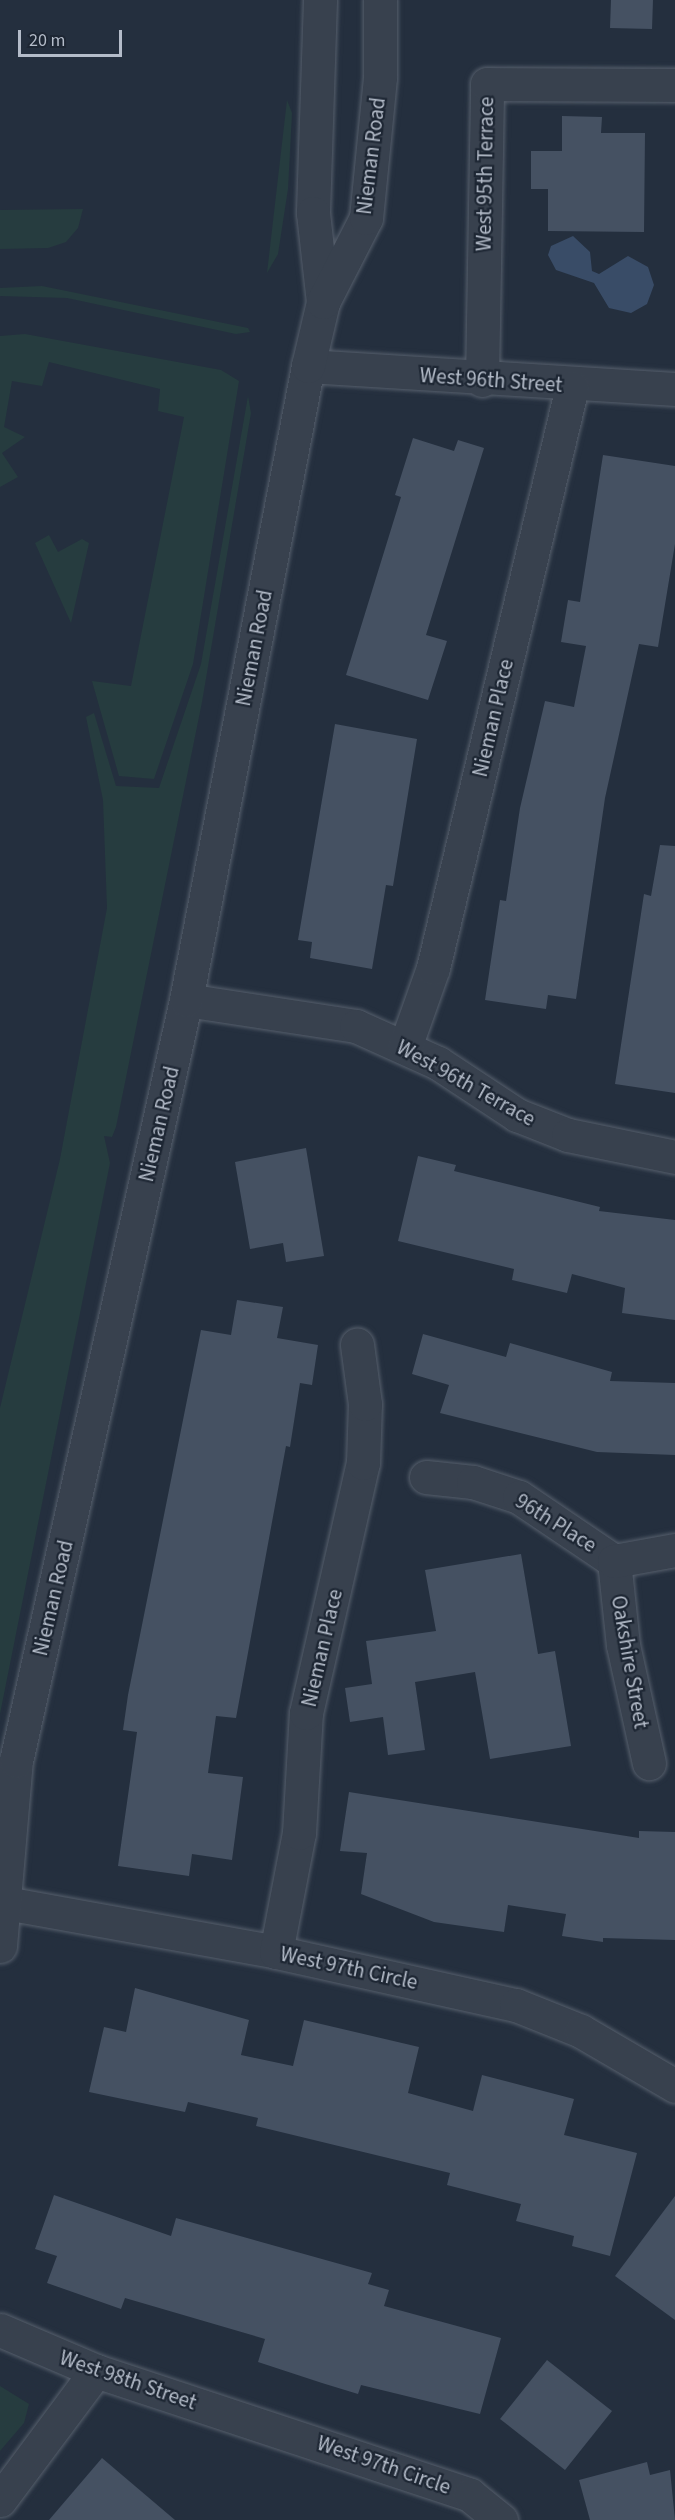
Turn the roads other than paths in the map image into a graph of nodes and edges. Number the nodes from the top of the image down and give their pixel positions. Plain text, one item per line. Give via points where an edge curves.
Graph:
1 (320, 0) edge
2 (380, 0) edge
3 (675, 85) edge
4 (323, 302) junction
5 (308, 366) junction
6 (482, 380) junction
7 (572, 387) junction
8 (675, 389) edge
9 (186, 1000) junction
10 (405, 1047) junction
11 (675, 1157) edge
12 (357, 1345) dead end
13 (426, 1477) dead end
14 (675, 1550) edge
15 (614, 1561) junction
16 (649, 1763) dead end
17 (5, 1903) junction
18 (0, 1946) edge
19 (276, 1952) junction
20 (675, 2086) edge
21 (0, 2330) edge
22 (96, 2371) junction
23 (259, 2423) joint
24 (0, 2500) edge
25 (501, 2520) edge

1 - 4 street, Nieman Road via 313,213
2 - 4 street, Nieman Road via 380,77 366,218
3 - 6 street, West 95th Terrace via 487,84
4 - 5 street, Nieman Road
5 - 6 street, West 96th Street
5 - 9 street, Nieman Road
6 - 7 street, West 96th Street
7 - 8 street, West 96th Street
7 - 10 street, Nieman Place via 433,968
9 - 10 street, West 96th Terrace via 356,1026
9 - 17 street, Nieman Road via 16,1761
10 - 11 street, West 96th Terrace via 517,1115 568,1135
12 - 19 street, Nieman Place via 365,1404 363,1463 306,1713 301,1821
13 - 15 street, 96th Place via 473,1482 519,1497
14 - 15 street
15 - 16 street, Oakshire Street via 623,1645
17 - 18 street, Nieman Road
17 - 19 street, West 97th Circle
19 - 20 street, West 97th Circle via 516,2005 581,2031
21 - 22 street, West 98th Street
22 - 23 street, West 98th Street
22 - 24 street
23 - 25 street, West 97th Circle via 470,2495

